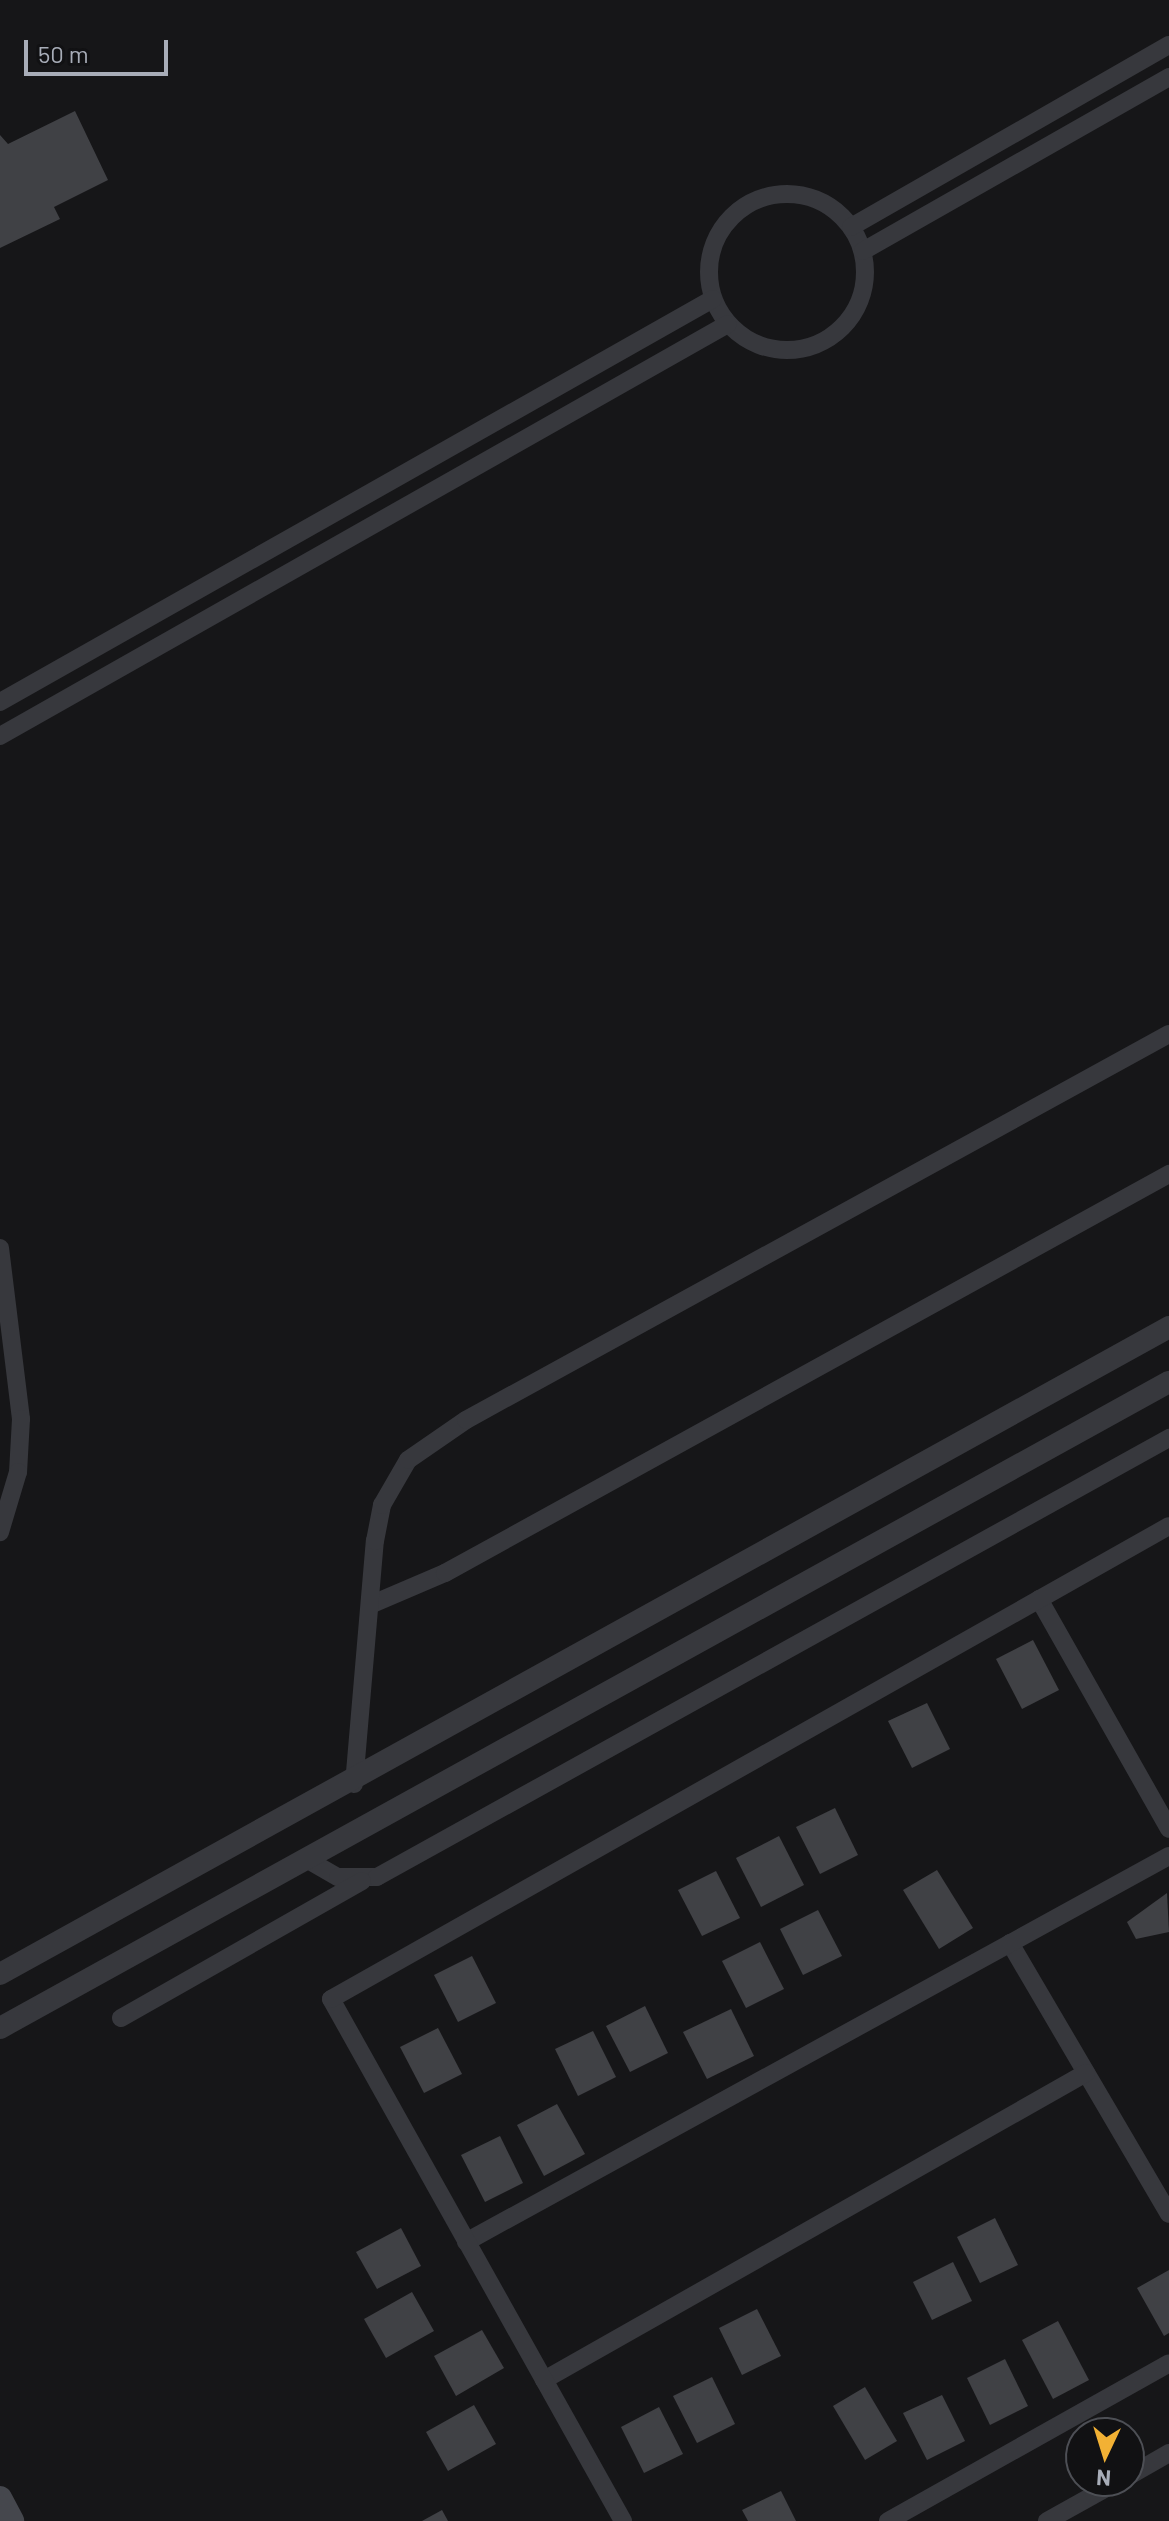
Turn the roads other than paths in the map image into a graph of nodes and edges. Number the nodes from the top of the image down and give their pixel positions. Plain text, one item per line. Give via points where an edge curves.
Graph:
1 (1169, 45) edge
2 (1169, 77) edge
3 (851, 227) junction
4 (863, 251) junction
5 (713, 299) junction
6 (728, 324) junction
7 (0, 702) edge
8 (0, 736) edge
9 (1169, 1034) edge
10 (1169, 1174) edge
11 (0, 1248) edge
12 (1169, 1327) edge
13 (1169, 1382) edge
14 (1169, 1438) edge
15 (1169, 1526) edge
16 (0, 1532) edge
17 (1039, 1599) junction
18 (370, 1605) junction
19 (354, 1784) junction
20 (1169, 1829) edge
21 (1169, 1856) edge
22 (308, 1860) junction
23 (363, 1881) junction
24 (1010, 1943) junction
25 (0, 1974) edge
26 (121, 2018) dead end
27 (0, 2028) edge
28 (1086, 2073) junction
29 (1169, 2214) edge
30 (466, 2242) junction
31 (1169, 2363) edge
32 (544, 2380) junction
33 (1169, 2453) edge
34 (1145, 2467) edge
35 (1090, 2497) edge
36 (0, 2498) edge
37 (12, 2521) edge
38 (623, 2521) edge
39 (888, 2521) edge
40 (1047, 2521) edge

1 - 3 street
2 - 4 street
3 - 4 street
3 - 5 street via 812,197 762,198 740,209 717,239 708,275
4 - 6 street via 860,303 825,341 773,349
5 - 6 street
5 - 7 street
6 - 8 street
9 - 18 street via 428,1442 394,1478 382,1505
10 - 18 street via 445,1573
11 - 16 street via 21,1419 18,1472
12 - 19 street
13 - 22 street
14 - 23 street
15 - 17 street
17 - 20 street
17 - 30 street via 334,1995
18 - 19 street
19 - 25 street
21 - 24 street
22 - 23 street via 338,1877
22 - 27 street
23 - 26 street
24 - 28 street
24 - 30 street
28 - 29 street
28 - 32 street
30 - 32 street
31 - 39 street
32 - 38 street
33 - 34 street
35 - 40 street
36 - 37 main road

